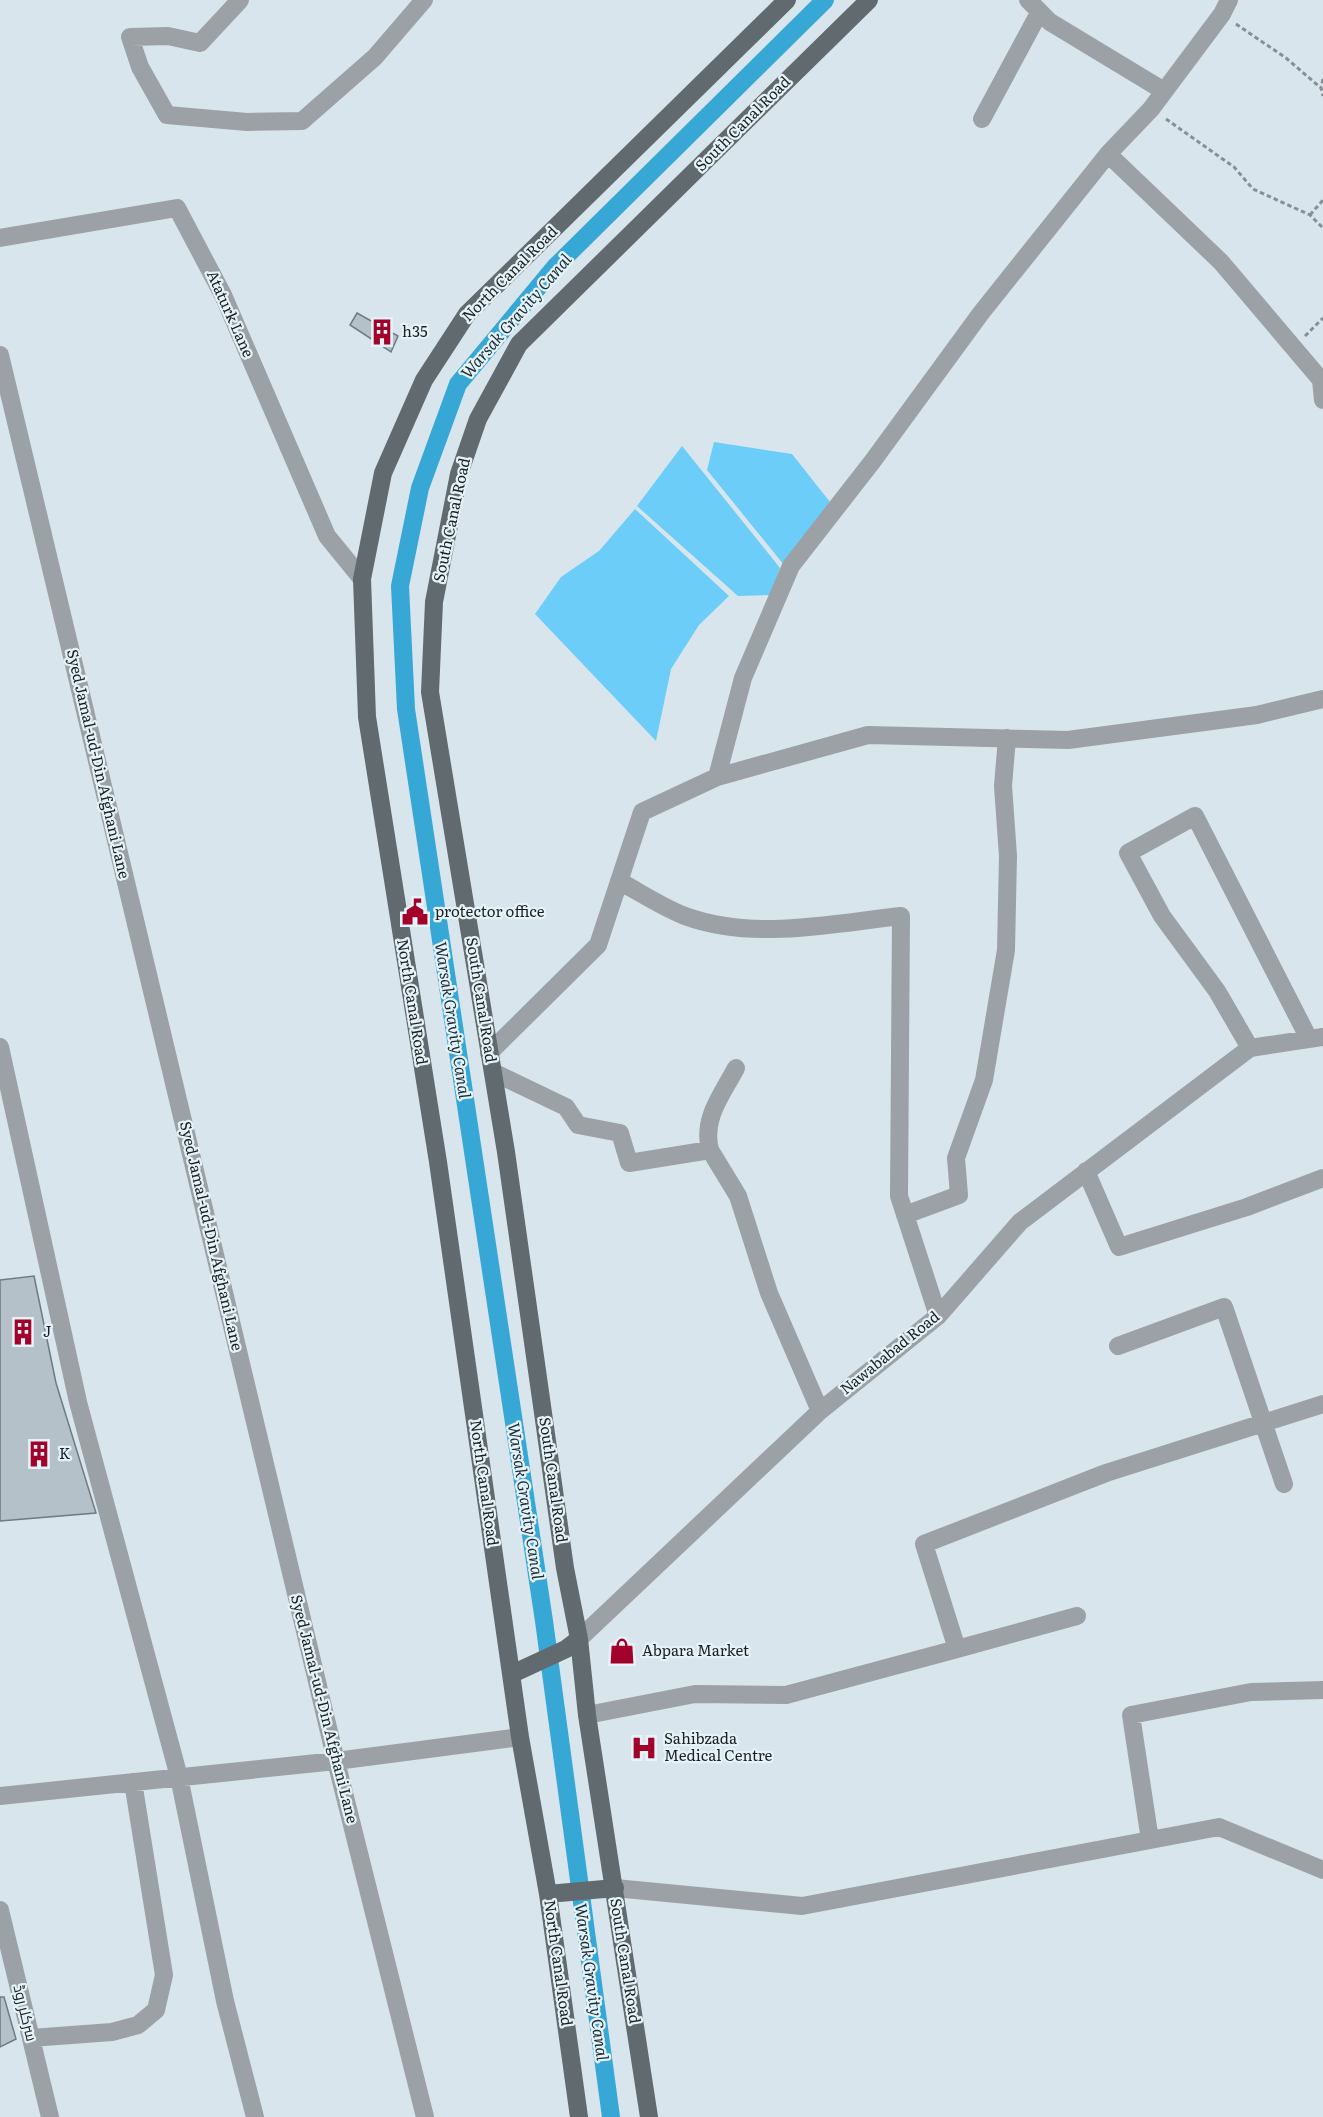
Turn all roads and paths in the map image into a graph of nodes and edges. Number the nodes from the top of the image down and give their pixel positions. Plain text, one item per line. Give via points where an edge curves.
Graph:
1 (240, 0) edge
2 (424, 0) edge
3 (787, 0) edge
4 (869, 0) edge
5 (1033, 7) edge
6 (1225, 7) edge
7 (1323, 79) edge
8 (1321, 88) junction
9 (1164, 91) junction
10 (1323, 96) edge
11 (1151, 109) junction
12 (982, 119) dead end
13 (1108, 154) junction
14 (1323, 200) edge
15 (1310, 215) junction
16 (1323, 228) edge
17 (0, 238) edge
18 (1323, 318) edge
19 (1293, 347) junction
20 (0, 355) edge
21 (1323, 400) edge
22 (363, 579) junction
23 (1323, 699) edge
24 (1007, 738) junction
25 (717, 777) junction
26 (619, 881) junction
27 (1316, 1038) edge
28 (0, 1047) edge
29 (1250, 1048) junction
30 (491, 1063) junction
31 (736, 1068) dead end
32 (6, 1094) edge
33 (710, 1150) junction
34 (1086, 1171) junction
35 (1323, 1178) edge
36 (905, 1215) junction
37 (938, 1316) junction
38 (1118, 1346) dead end
39 (1323, 1404) edge
40 (820, 1411) junction
41 (1265, 1423) junction
42 (1284, 1484) dead end
43 (1077, 1616) dead end
44 (572, 1644) junction
45 (957, 1649) junction
46 (512, 1674) junction
47 (1323, 1689) edge
48 (587, 1715) junction
49 (520, 1737) junction
50 (336, 1761) junction
51 (179, 1777) junction
52 (133, 1782) junction
53 (0, 1796) edge
54 (1150, 1840) junction
55 (1323, 1870) edge
56 (611, 1888) junction
57 (548, 1894) junction
58 (0, 1910) edge
59 (31, 2038) junction
60 (50, 2117) edge
61 (255, 2117) edge
62 (425, 2117) edge
63 (579, 2117) edge
64 (649, 2117) edge

1 - 2 street via 200,43 168,36 130,37 140,67 167,115 247,122 302,121 375,57
3 - 22 main road, North Canal Road via 467,314 424,380 383,473
4 - 30 main road, South Canal Road via 519,344 478,419 459,474 434,602 430,692
5 - 9 street
5 - 12 street
6 - 8 path
6 - 9 street
7 - 8 path
8 - 10 path
9 - 11 street
11 - 13 street
11 - 15 path via 1234,167 1253,189
13 - 19 street via 1221,262
13 - 25 street via 981,313 791,566 743,678
14 - 15 path
15 - 16 path
17 - 22 street, Ataturk Lane via 177,208 223,295 327,536
18 - 19 path
19 - 21 street via 1321,380
20 - 50 street, Syed Jamal-ud-Din Afghani Lane
22 - 46 main road, North Canal Road via 367,717 438,1162
23 - 24 street via 1257,715 1068,740
24 - 25 street via 868,735
24 - 36 street via 1003,786 1008,855 1006,950 984,1080 956,1158 959,1195
25 - 26 street via 642,812
26 - 30 street via 598,945
26 - 36 street via 684,916 728,927 786,929 900,916 899,1196
27 - 29 street, Nawababad Road
27 - 29 street via 1195,816 1128,854 1162,916 1217,991
28 - 32 street
29 - 34 street, Nawababad Road
30 - 33 street via 566,1107 578,1125 620,1133 629,1163
30 - 44 main road, South Canal Road via 565,1568
31 - 33 street via 710,1118 706,1133
32 - 51 street via 78,1402
33 - 40 street via 738,1196 769,1293
34 - 35 street via 1119,1247 1247,1207
34 - 37 street, Nawababad Road via 1020,1222
36 - 37 street
37 - 40 street, Nawababad Road
38 - 41 street via 1224,1307
39 - 41 street
40 - 44 street, Nawababad Road
41 - 42 street
41 - 45 street via 1106,1473 924,1544
43 - 45 street
44 - 46 main road
44 - 48 main road, South Canal Road
45 - 48 street via 786,1695 695,1694
46 - 49 main road, North Canal Road
47 - 54 street via 1251,1692 1131,1715
48 - 56 main road, South Canal Road
49 - 50 street
49 - 57 main road, North Canal Road
50 - 51 street
50 - 62 street, Syed Jamal-ud-Din Afghani Lane
51 - 52 street
51 - 61 street via 225,2001
52 - 53 street
52 - 59 street via 164,1975 156,2010 138,2025 112,2032
54 - 55 street via 1219,1827
54 - 56 street via 802,1906
56 - 57 main road
56 - 64 main road, South Canal Road
57 - 63 main road, North Canal Road
58 - 59 street, سرکلر روڈ
59 - 60 street, سرکلر روڈ

